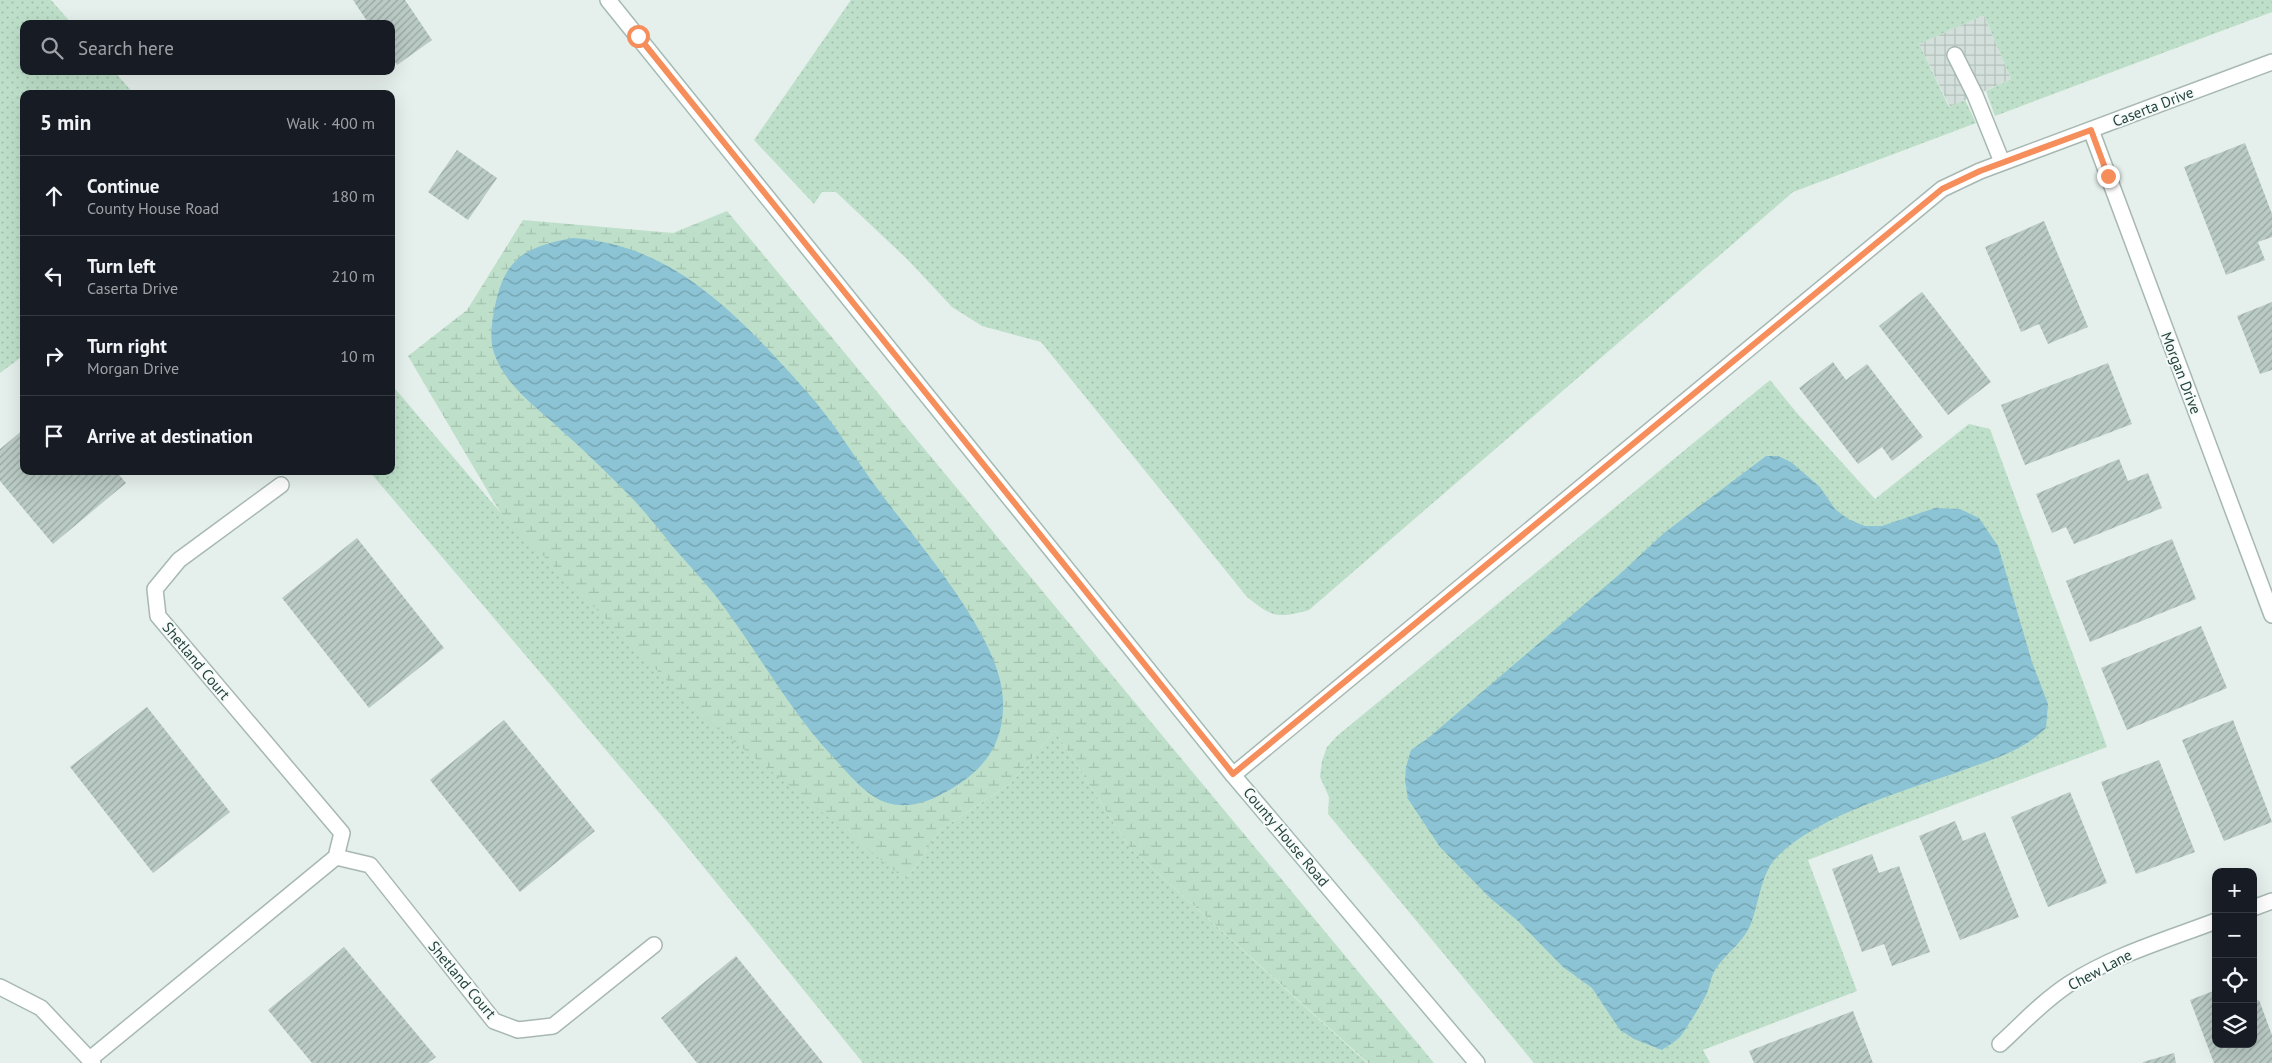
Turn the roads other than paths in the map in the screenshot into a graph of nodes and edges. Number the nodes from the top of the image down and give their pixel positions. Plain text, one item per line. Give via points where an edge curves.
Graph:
1 (608, 0) edge
2 (1955, 54) dead end
3 (2272, 62) edge
4 (2091, 130) junction
5 (2002, 162) junction
6 (281, 485) dead end
7 (2272, 615) edge
8 (1233, 774) junction
9 (336, 857) junction
10 (2272, 901) edge
11 (2257, 907) edge
12 (2212, 922) edge
13 (654, 944) dead end
14 (0, 987) edge
15 (2000, 1044) dead end
16 (91, 1061) edge
17 (1477, 1063) edge

1 - 8 street, County House Road
2 - 5 street
3 - 4 street, Caserta Drive
4 - 5 street, Caserta Drive
4 - 7 street, Morgan Drive
5 - 8 street, Caserta Drive via 1962,178 1923,203
6 - 9 street, Shetland Court via 179,560 155,589 158,616 342,833
8 - 17 street, County House Road
9 - 13 street, Shetland Court via 370,865 494,1021 518,1030 553,1026
9 - 16 street
10 - 11 street
12 - 15 street, Chew Lane via 2095,969 2068,985
14 - 16 street via 41,1008

